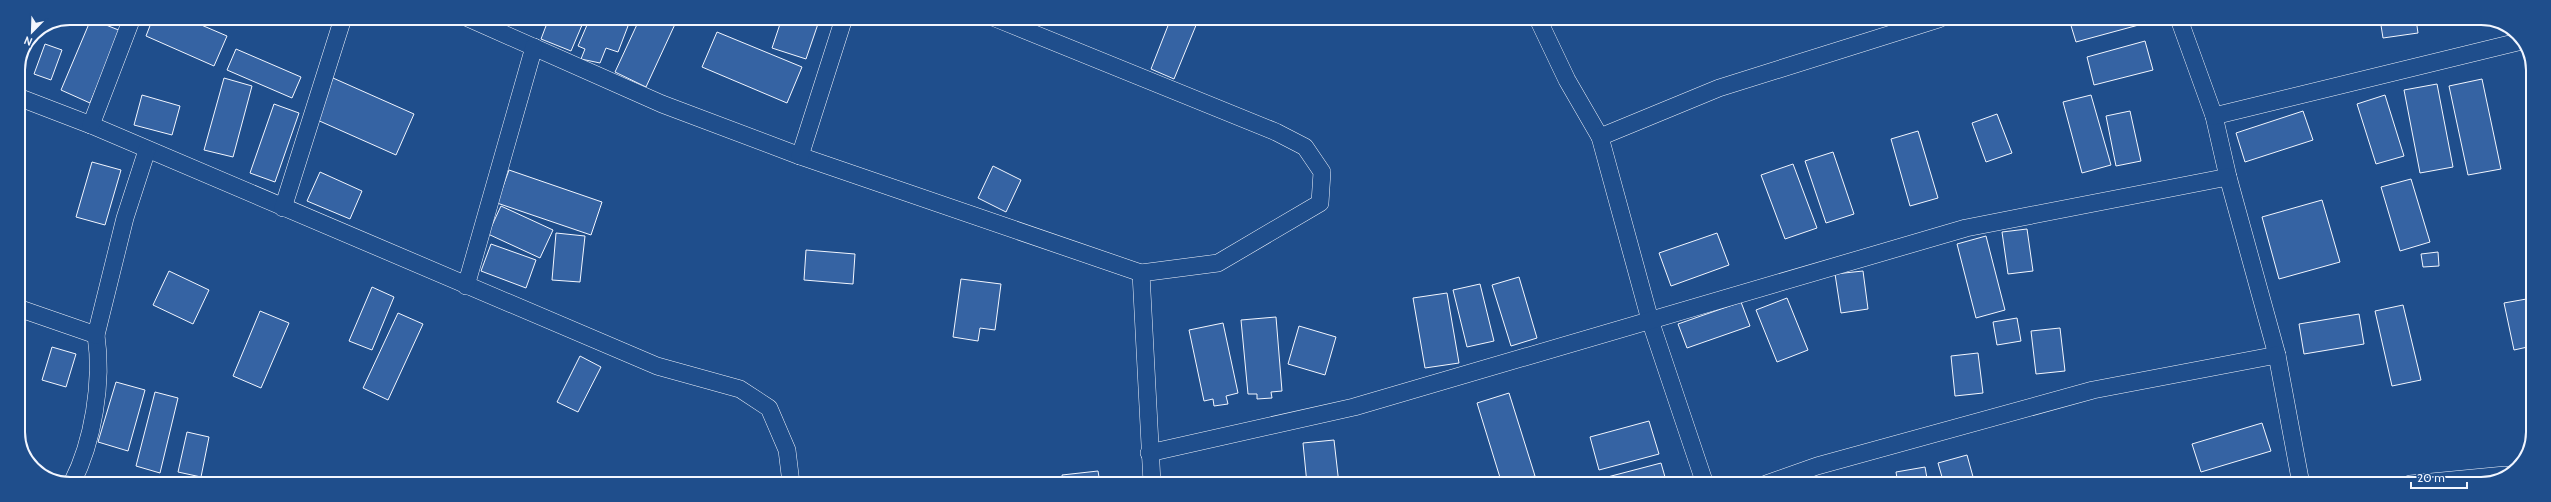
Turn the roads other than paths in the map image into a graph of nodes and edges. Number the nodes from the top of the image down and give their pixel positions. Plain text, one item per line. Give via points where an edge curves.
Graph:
1 (129, 25) edge
2 (341, 25) edge
3 (483, 25) edge
4 (842, 25) edge
5 (1012, 25) edge
6 (1541, 25) edge
7 (1920, 25) edge
8 (2181, 25) edge
9 (2516, 42) edge
10 (534, 48) junction
11 (25, 100) edge
12 (2214, 116) junction
13 (90, 125) junction
14 (1600, 137) junction
15 (148, 150) junction
16 (800, 156) junction
17 (2228, 177) junction
18 (282, 208) junction
19 (1141, 273) junction
20 (466, 286) junction
21 (25, 310) edge
22 (1650, 320) junction
23 (96, 335) junction
24 (2277, 355) junction
25 (1149, 453) junction
26 (75, 477) edge
27 (790, 477) edge
28 (1151, 477) edge
29 (1703, 477) edge
30 (1786, 477) edge
31 (2301, 477) edge

1 - 13 street
2 - 18 street
3 - 10 street
4 - 16 street
5 - 19 street via 1276,132 1305,147 1322,172 1320,203 1218,263
6 - 14 street via 1567,80
7 - 14 street via 1719,88
8 - 12 street
9 - 12 street
10 - 16 street via 662,104
10 - 20 street
11 - 13 street
12 - 17 street
13 - 15 street
14 - 22 street
15 - 18 street
15 - 23 street via 124,218
16 - 19 street
17 - 22 street via 1966,228
17 - 24 street
18 - 20 street
19 - 25 street
20 - 27 street via 657,366 740,389 769,408 787,450
21 - 23 street
22 - 25 street via 1354,407
22 - 29 street
23 - 26 street via 94,413 84,459
24 - 30 street via 2093,390 1817,466
24 - 31 street
25 - 28 street

